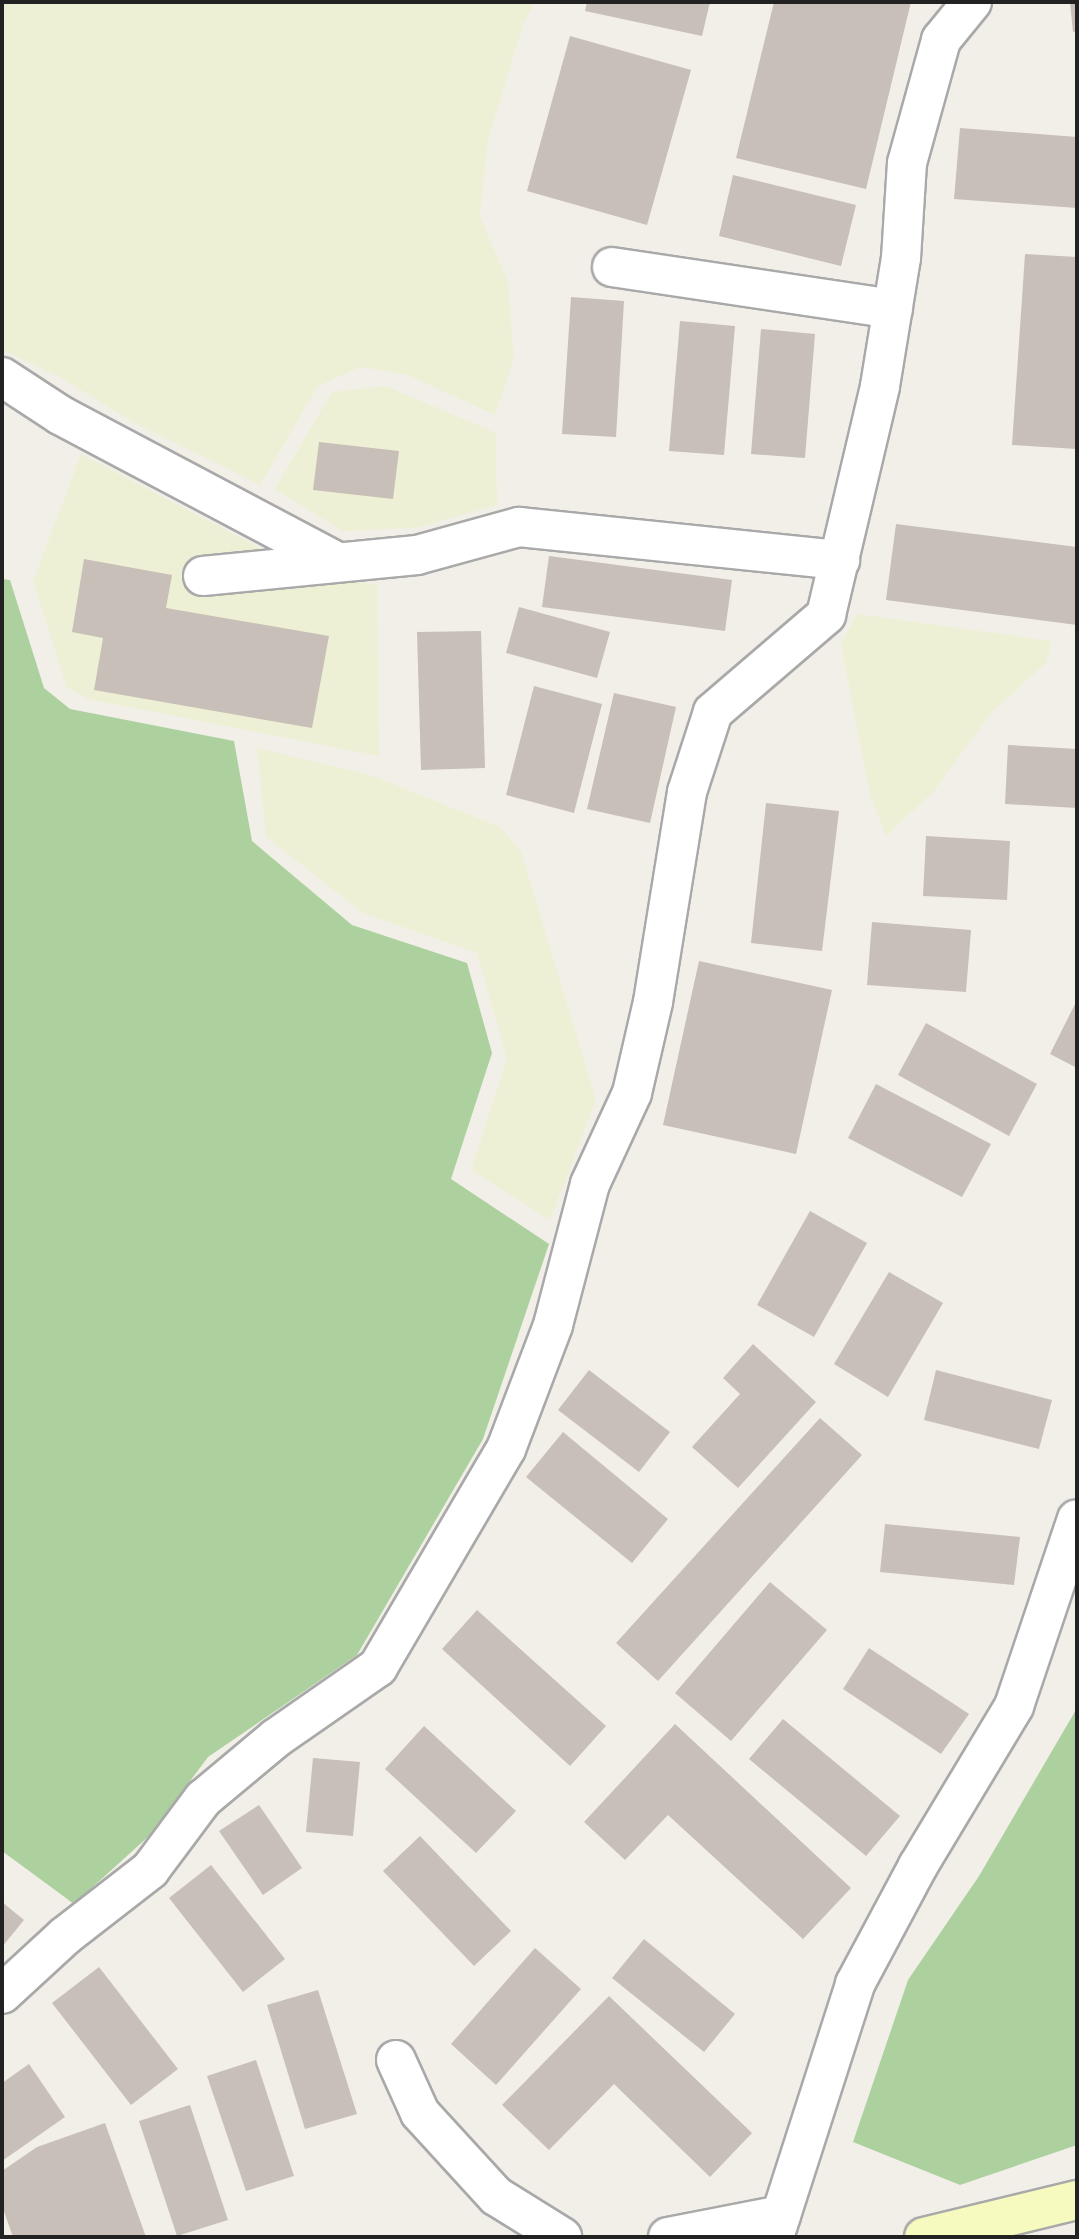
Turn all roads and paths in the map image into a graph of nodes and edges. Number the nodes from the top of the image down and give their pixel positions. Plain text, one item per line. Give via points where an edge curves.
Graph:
1 (972, 2) edge
2 (612, 267) dead end
3 (893, 309) junction
4 (2, 377) edge
5 (840, 560) junction
6 (338, 562) junction
7 (203, 576) dead end
8 (1077, 1519) edge
9 (2, 1994) edge
10 (396, 2060) dead end
11 (1077, 2200) edge
12 (777, 2226) edge
13 (562, 2237) edge
14 (668, 2237) edge
15 (924, 2237) edge

1 - 3 street via 941,40 907,163
2 - 3 street
3 - 5 street
4 - 6 street via 60,415
5 - 6 street via 519,527 417,555
5 - 9 street via 826,615 713,712 687,792 653,1002 632,1093 590,1184 553,1325 506,1449 378,1667 276,1738 203,1799 150,1870 65,1936
6 - 7 street
8 - 12 street via 1014,1706 918,1866 855,1984
10 - 13 street via 420,2113 496,2196
11 - 15 main road
12 - 14 street

